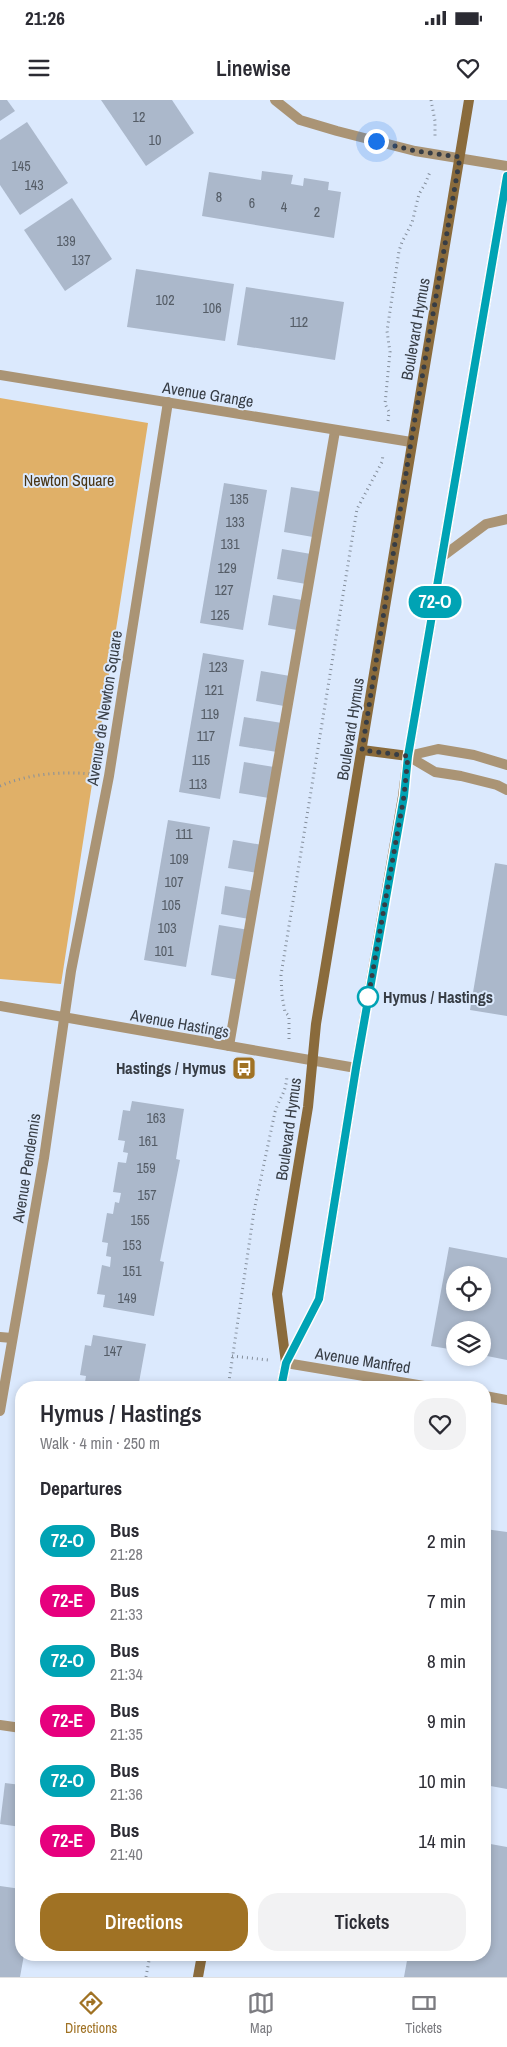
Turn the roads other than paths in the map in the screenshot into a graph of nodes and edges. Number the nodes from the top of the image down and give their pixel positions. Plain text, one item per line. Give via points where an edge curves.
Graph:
1 (275, 100) edge
2 (470, 100) edge
3 (460, 157) junction
4 (507, 166) edge
5 (507, 176) edge
6 (0, 375) edge
7 (168, 402) junction
8 (335, 430) junction
9 (411, 442) junction
10 (507, 519) edge
11 (442, 556) junction
12 (362, 750) junction
13 (408, 756) junction
14 (507, 765) edge
15 (507, 790) edge
16 (0, 1006) edge
17 (65, 1018) junction
18 (229, 1046) junction
19 (313, 1060) junction
20 (356, 1068) junction
21 (0, 1337) edge
22 (12, 1338) junction
23 (286, 1363) junction
24 (282, 1381) edge
25 (394, 1381) edge
26 (491, 1397) edge
27 (507, 1400) edge
28 (0, 1412) edge
29 (0, 1725) edge
30 (15, 1727) edge
31 (201, 1961) edge
32 (198, 1977) edge

1 - 3 street via 300,120 415,151
2 - 3 street, Boulevard Hymus
3 - 4 street
3 - 9 street, Boulevard Hymus
5 - 11 street, Boulevard Hymus
6 - 7 street, Avenue Grange
7 - 8 street, Avenue Grange
7 - 17 street, Avenue de Newton Square via 109,776 71,971
8 - 9 street, Avenue Grange
8 - 18 street
9 - 12 street, Boulevard Hymus
10 - 11 street via 486,524
11 - 13 street, Boulevard Hymus
12 - 13 street
12 - 19 street, Boulevard Hymus
13 - 14 street via 438,749 474,754
13 - 15 street via 435,772
13 - 20 street, Boulevard Hymus via 404,796
16 - 17 street, Avenue Hastings
17 - 18 street, Avenue Hastings
17 - 22 street, Avenue Pendennis
18 - 19 street, Avenue Hastings
19 - 20 street, Avenue Hastings
19 - 23 street, Boulevard Hymus via 277,1294
20 - 23 street, Boulevard Hymus via 319,1299
21 - 22 street
22 - 28 street, Avenue Pendennis
23 - 24 street, Boulevard Hymus
23 - 25 street, Avenue Manfred
26 - 27 street
29 - 30 street
31 - 32 street

